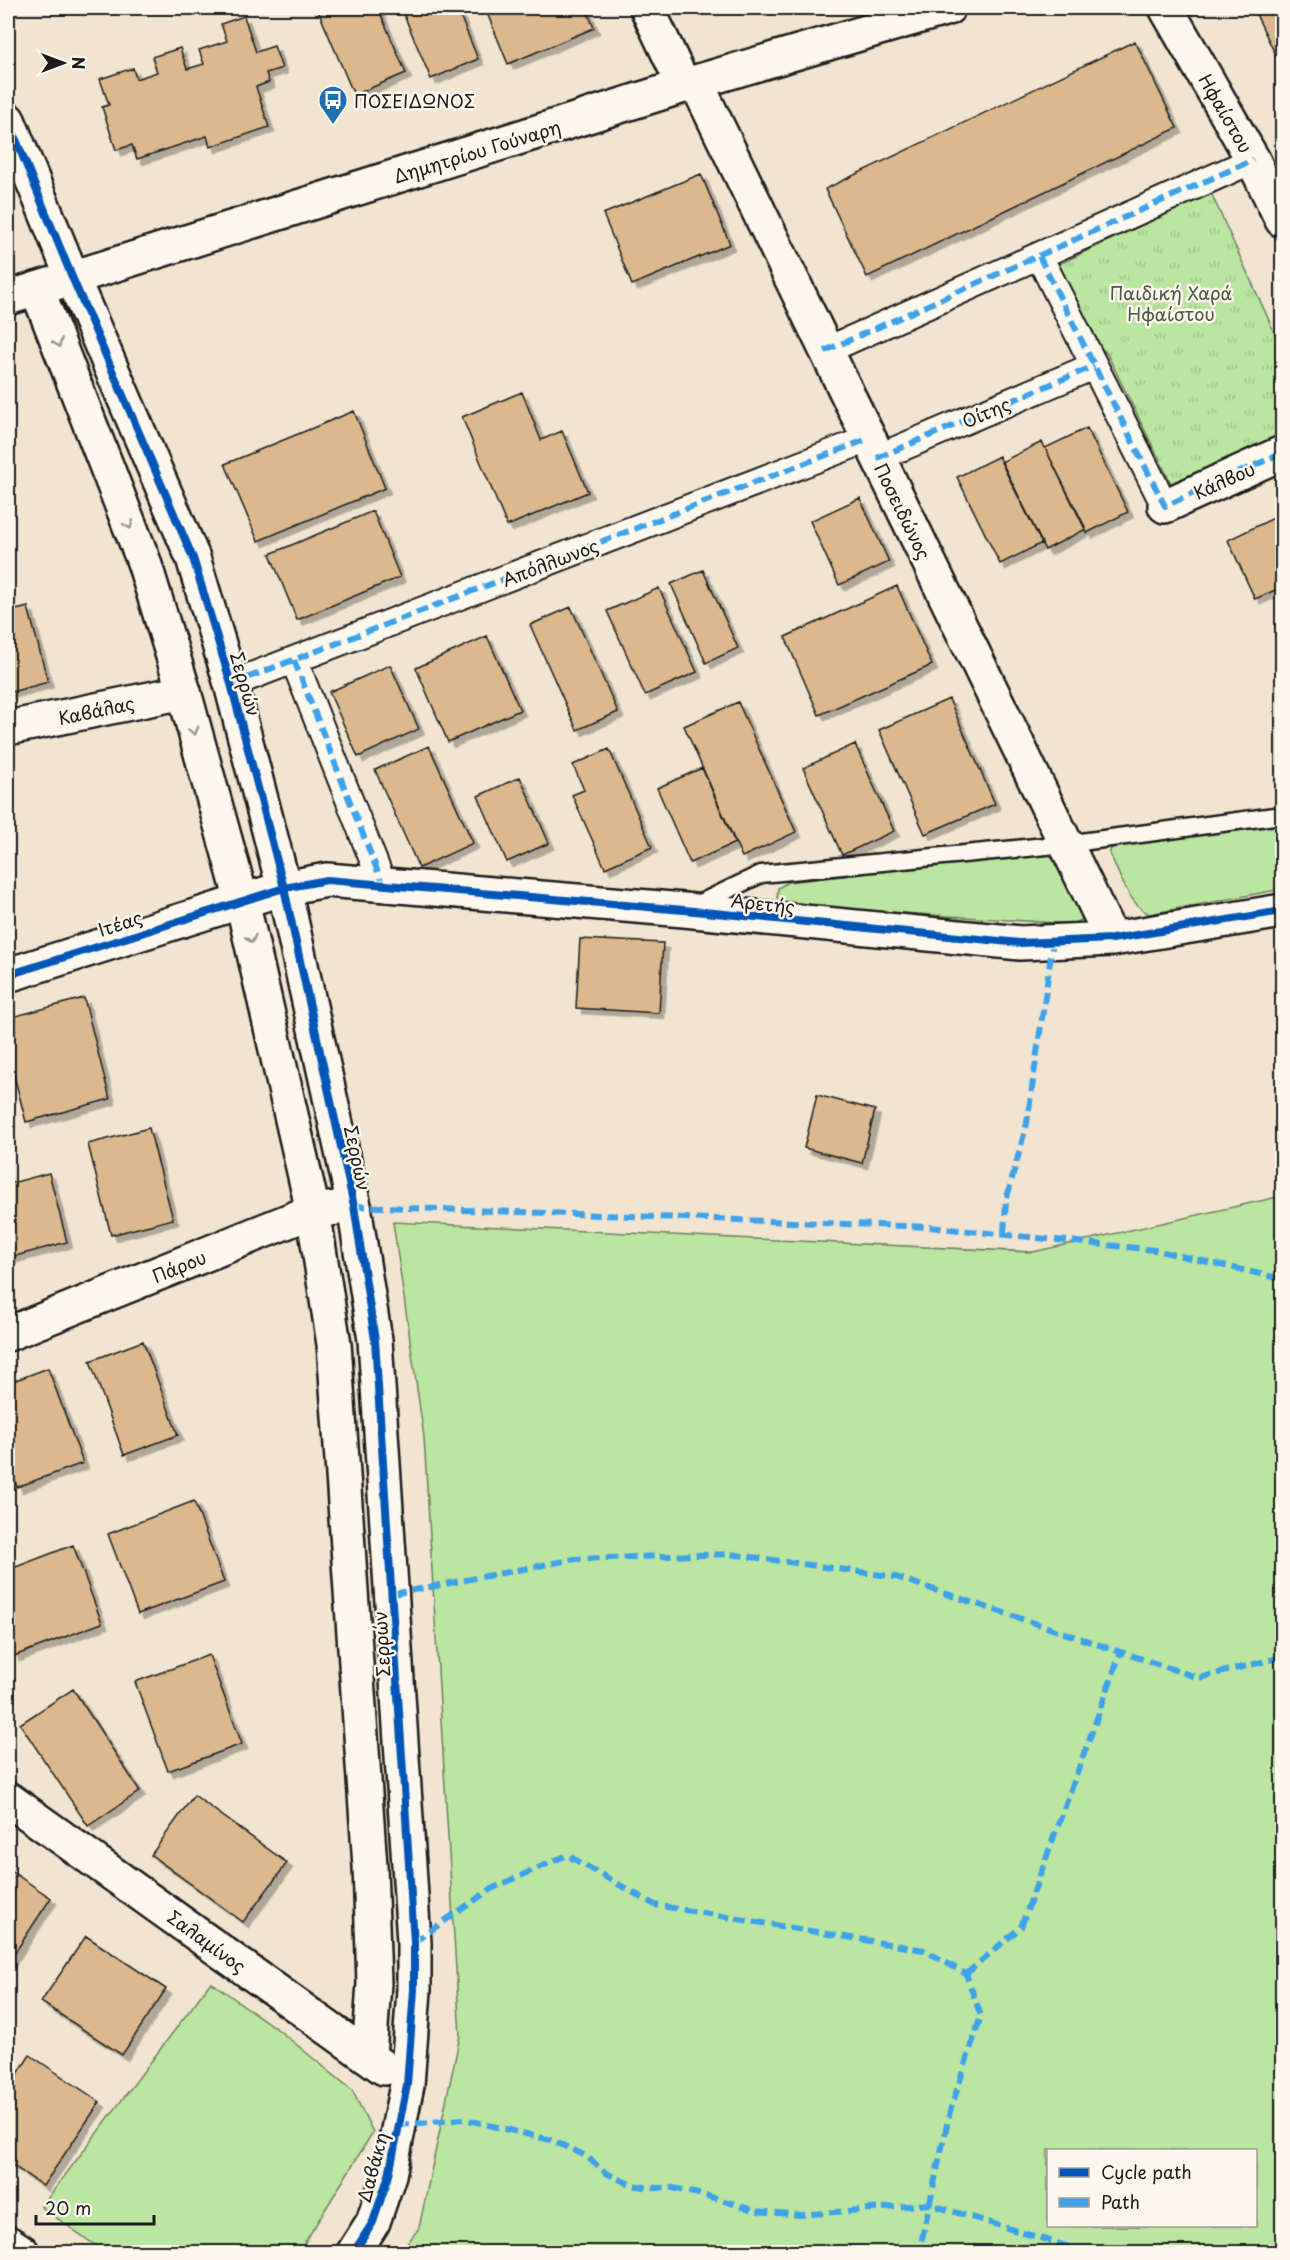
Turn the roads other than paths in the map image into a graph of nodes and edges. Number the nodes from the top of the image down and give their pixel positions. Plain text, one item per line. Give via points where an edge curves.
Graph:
1 (647, 8) edge
2 (948, 8) edge
3 (1166, 8) edge
4 (690, 84) junction
5 (8, 120) edge
6 (1253, 160) junction
7 (1282, 220) edge
8 (1039, 256) junction
9 (72, 277) junction
10 (22, 293) edge
11 (825, 351) junction
12 (1094, 366) junction
13 (873, 449) junction
14 (1282, 453) edge
15 (1165, 506) joint
16 (294, 660) junction
17 (231, 684) junction
18 (184, 692) junction
19 (8, 728) edge
20 (1282, 815) edge
21 (1066, 844) junction
22 (383, 885) junction
23 (284, 888) junction
24 (242, 901) junction
25 (684, 910) junction
26 (1282, 910) edge
27 (1112, 939) junction
28 (8, 975) edge
29 (354, 1206) junction
30 (313, 1211) junction
31 (8, 1334) edge
32 (8, 1799) edge
33 (369, 2057) junction
34 (407, 2085) junction
35 (8, 2243) edge
36 (22, 2253) edge
37 (354, 2253) edge

1 - 4 street, Ποσειδώνος
2 - 4 street, Δημητρίου Γούναρη
3 - 6 street, Ηφαίστου
4 - 9 street, Δημητρίου Γούναρη
4 - 11 street, Ποσειδώνος
5 - 9 street, Σερρών
6 - 7 street, Ηφαίστου
6 - 8 street
8 - 11 street
8 - 12 street
9 - 10 street, Δημητρίου Γούναρη
9 - 17 street, Σερρών via 193,558
10 -> 18 street, Σερρών via 144,562
11 - 13 street, Ποσειδώνος
12 - 13 street, Οίτης
12 - 15 street
13 - 16 street, Απόλλωνος
13 - 21 street, Ποσειδώνος
14 - 15 street, Κάλβου
16 - 17 street, Απόλλωνος
16 - 22 street
17 - 23 street, Σερρών
18 - 19 street, Καβάλας
18 -> 24 street, Σερρών
20 - 21 lane
21 - 25 lane via 761,874
21 - 27 street, Ποσειδώνος
22 - 23 street, Αρετής via 327,880
22 - 25 street, Αρετής
23 - 24 street, Αρετής
23 - 29 street, Σερρών
24 - 28 street, Ιτέας
24 -> 30 street, Σερρών
25 - 27 street, Αρετής via 1020,943
26 - 27 street, Αρετής
29 - 30 street, Πάρου
29 - 34 street, Σερρών via 375,1340 414,1942
30 - 31 street, Πάρου
30 - 33 street, Σερρών via 334,1344 370,1866 374,1983
32 - 33 street, Σαλαμίνος
33 - 34 street, Σαλαμίνος
34 - 37 street, Δαβάκη via 389,2175 373,2222
35 - 36 street

